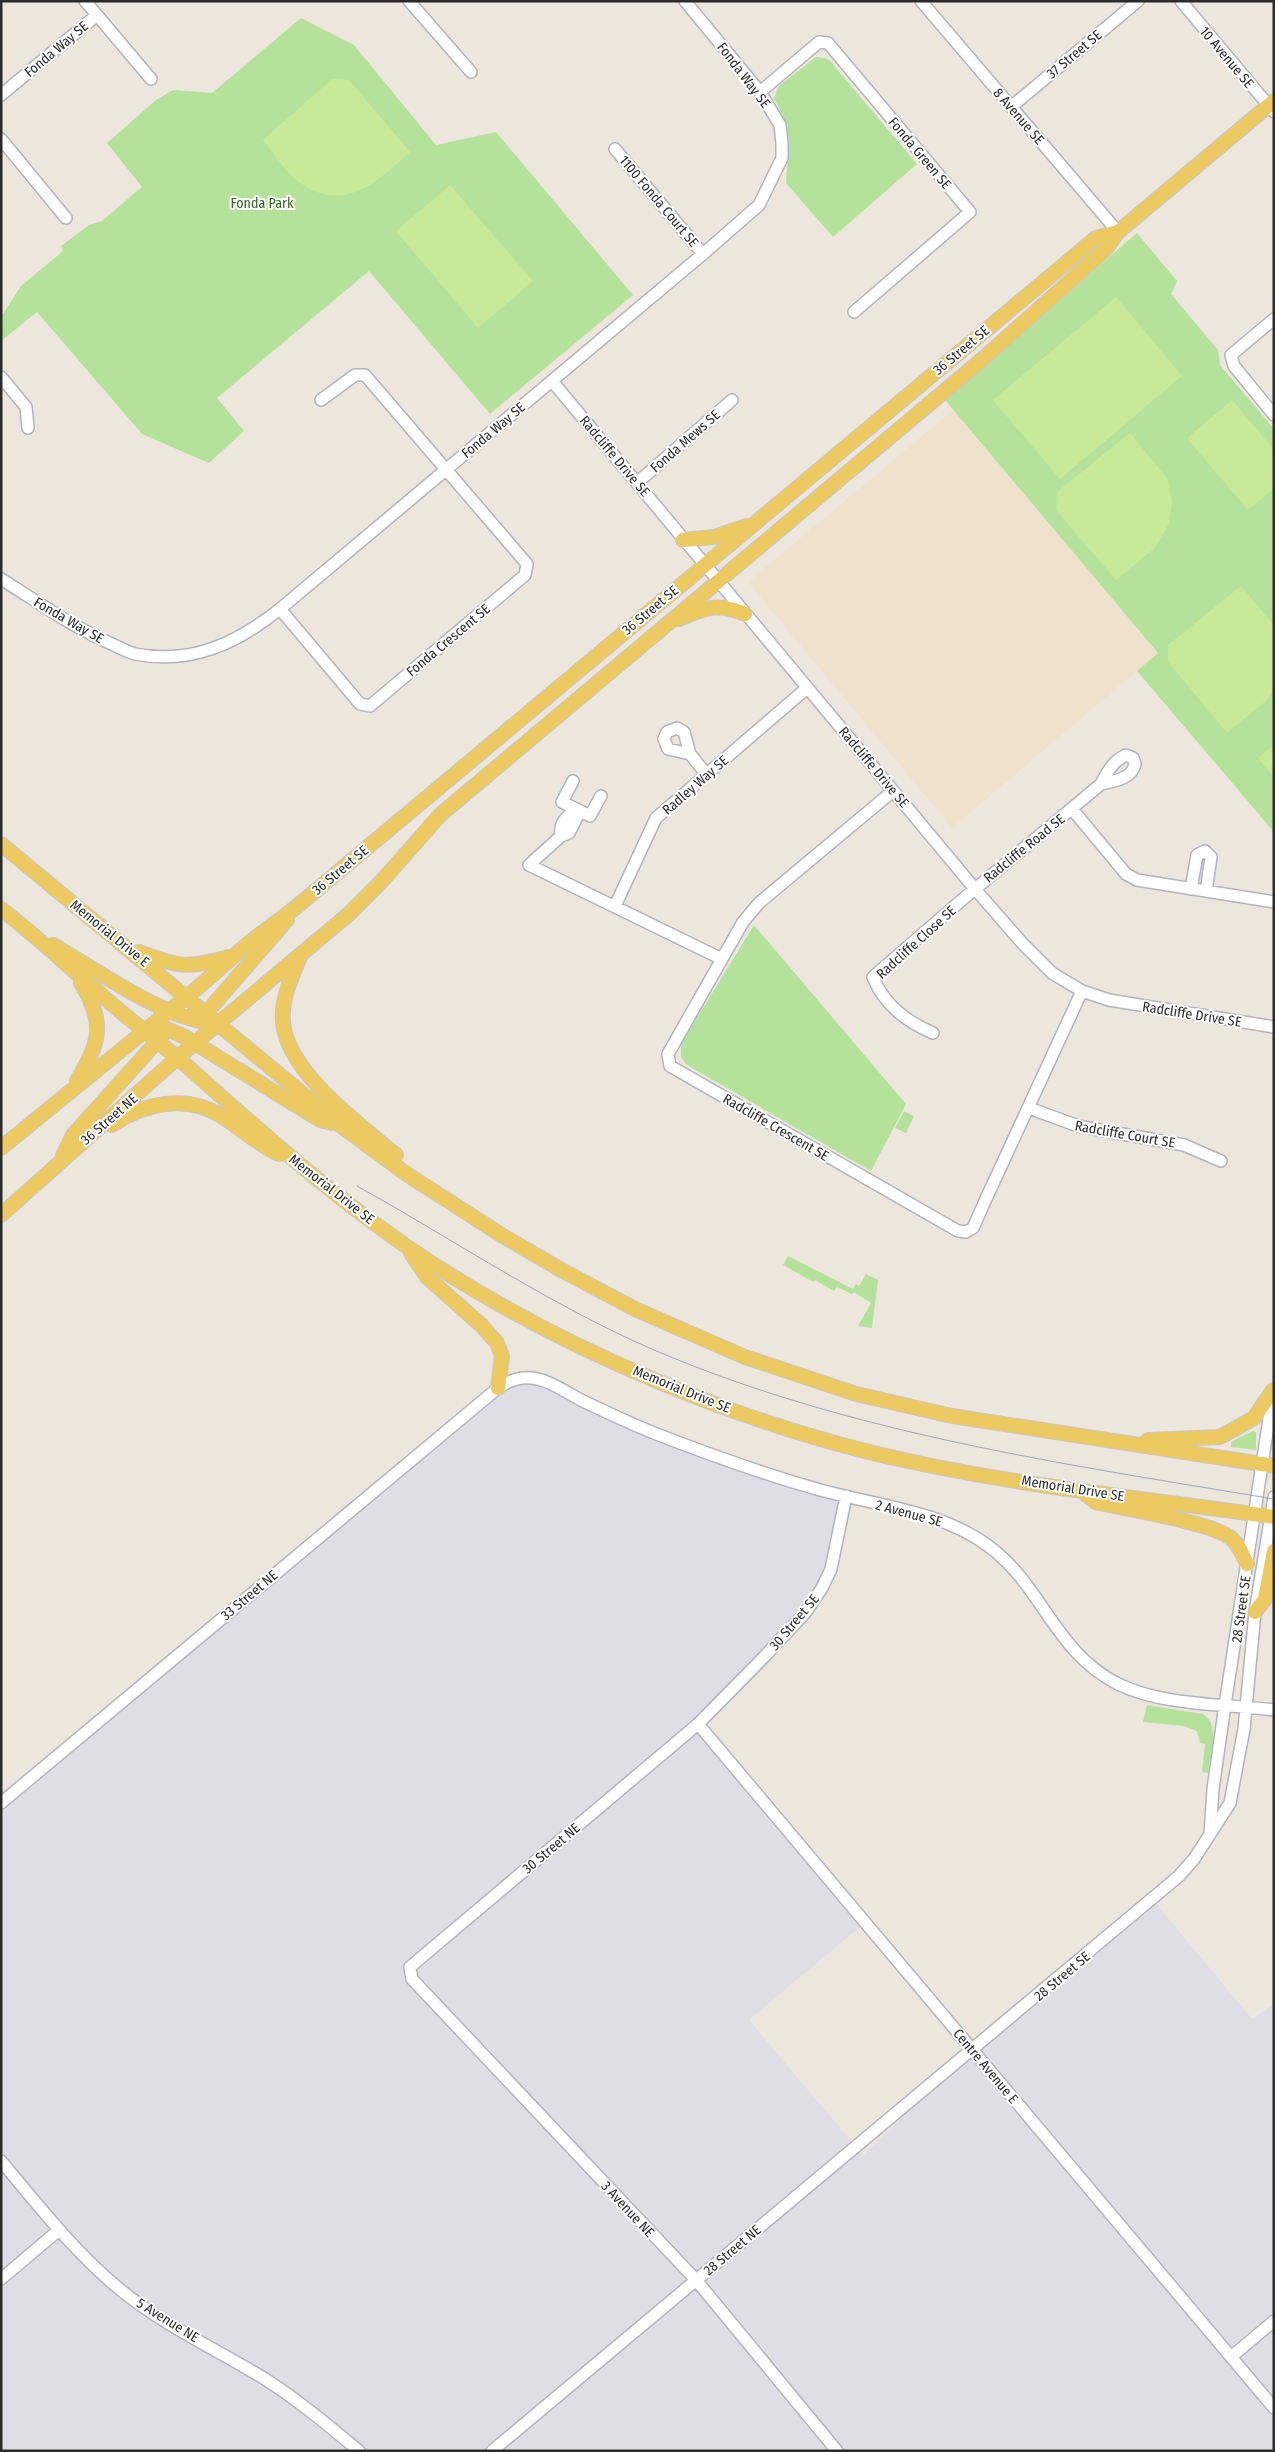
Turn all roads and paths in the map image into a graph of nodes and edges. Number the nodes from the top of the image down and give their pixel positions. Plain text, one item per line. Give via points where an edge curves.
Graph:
1 (85, 1) edge
2 (408, 1) edge
3 (685, 1) edge
4 (921, 1) edge
5 (1138, 1) edge
6 (1181, 1) edge
7 (97, 15) junction
8 (471, 72) dead end
9 (151, 79) dead end
10 (760, 92) junction
11 (1, 95) edge
12 (1272, 106) edge
13 (1011, 107) junction
14 (1, 139) edge
15 (615, 149) dead end
16 (66, 218) dead end
17 (1118, 232) junction
18 (703, 254) junction
19 (854, 312) dead end
20 (1274, 319) edge
21 (1, 377) edge
22 (552, 381) junction
23 (321, 400) dead end
24 (732, 400) dead end
25 (1274, 415) edge
26 (28, 428) dead end
27 (445, 470) junction
28 (638, 482) junction
29 (754, 524) junction
30 (683, 540) junction
31 (704, 565) junction
32 (1, 579) edge
33 (718, 581) junction
34 (280, 609) junction
35 (745, 614) junction
36 (664, 625) junction
37 (807, 688) junction
38 (690, 754) dead end
39 (707, 775) junction
40 (573, 782) dead end
41 (1101, 784) dead end
42 (893, 791) junction
43 (601, 796) dead end
44 (1072, 809) junction
45 (574, 810) junction
46 (1, 844) edge
47 (975, 888) junction
48 (1192, 890) junction
49 (1206, 891) junction
50 (1274, 902) edge
51 (615, 906) junction
52 (294, 908) junction
53 (1, 909) edge
54 (29, 930) junction
55 (129, 948) junction
56 (234, 956) junction
57 (300, 956) junction
58 (722, 959) junction
59 (75, 972) junction
60 (1082, 991) junction
61 (186, 996) junction
62 (173, 1013) junction
63 (202, 1018) junction
64 (218, 1024) junction
65 (1274, 1027) edge
66 (167, 1029) junction
67 (143, 1031) junction
68 (934, 1033) dead end
69 (191, 1039) junction
70 (157, 1042) junction
71 (177, 1058) junction
72 (73, 1088) junction
73 (1029, 1108) junction
74 (340, 1125) junction
75 (81, 1143) junction
76 (1, 1148) edge
77 (60, 1161) junction
78 (1221, 1161) dead end
79 (298, 1163) junction
80 (408, 1175) junction
81 (1, 1215) edge
82 (406, 1246) junction
83 (1273, 1387) edge
84 (498, 1388) junction
85 (1110, 1440) junction
86 (1268, 1465) edge
87 (1081, 1490) junction
88 (846, 1496) junction
89 (1274, 1497) edge
90 (1255, 1514) junction
91 (1272, 1517) edge
92 (1274, 1551) edge
93 (1247, 1564) junction
94 (1256, 1612) junction
95 (1225, 1705) junction
96 (1247, 1707) junction
97 (1274, 1710) edge
98 (698, 1724) junction
99 (1, 1803) edge
100 (1210, 1834) junction
101 (411, 1974) joint
102 (972, 2050) junction
103 (1, 2161) edge
104 (59, 2230) junction
105 (1, 2279) edge
106 (696, 2280) junction
107 (1274, 2321) edge
108 (1231, 2357) junction
109 (1274, 2408) edge
110 (359, 2451) edge
111 (492, 2451) edge
112 (838, 2451) edge

1 - 7 street, Fonda Way SE
2 - 8 street
3 - 10 street, Fonda Way SE
4 - 13 street, 8 Avenue SE
5 - 13 street, 37 Street SE
6 - 12 street, 10 Avenue SE
7 - 9 street
7 - 11 street, Fonda Way SE
10 - 18 street, Fonda Way SE via 780,125 782,158 759,205
10 - 19 street, Fonda Green SE via 819,42 828,43 970,212
12 - 17 main road, 36 Street SE
13 - 17 street, 8 Avenue SE
14 - 16 street
15 - 18 street, 1100 Fonda Court SE
17 - 29 main road, 36 Street SE via 1096,238
17 - 33 main road, 36 Street SE via 1106,249 978,363
18 - 22 street, Fonda Way SE
20 - 25 street via 1231,355 1234,366
21 - 26 street via 26,407
22 - 27 street, Fonda Way SE
22 - 28 street, Radcliffe Drive SE
23 - 27 street via 355,375 365,375
24 - 28 street, Fonda Mews SE
27 - 34 street, Fonda Way SE
27 - 34 street, Fonda Crescent SE via 527,564 526,575 370,706 360,704
28 - 30 street, Radcliffe Drive SE
29 - 30 main road via 714,537
29 - 31 main road, 36 Street SE
30 - 31 street, Radcliffe Drive SE
31 - 33 street, Radcliffe Drive SE
31 - 52 main road, 36 Street SE
32 - 34 street, Fonda Way SE via 87,634 134,654 179,656 214,649 238,639
33 - 35 street, Radcliffe Drive SE
33 - 36 main road, 36 Street SE
35 - 36 main road via 732,608 714,606
35 - 37 street, Radcliffe Drive SE
36 - 57 main road, 36 Street SE via 440,815 381,882
37 - 39 street, Radley Way SE
37 - 42 street, Radcliffe Drive SE
38 - 39 street
39 - 51 street, Radley Way SE via 656,818
40 - 45 street via 562,802
41 - 44 street
42 - 47 street, Radcliffe Drive SE
42 - 58 street, Radcliffe Crescent SE via 759,903 743,922
43 - 45 street via 590,816
44 - 47 street, Radcliffe Road SE
44 - 48 street, Radcliffe Road SE via 1126,874 1137,880
45 - 51 street via 568,813 560,828 561,836 530,865
46 - 55 main road, Memorial Drive E
47 - 60 street, Radcliffe Drive SE via 1052,973
47 - 68 street, Radcliffe Close SE via 873,978 878,990 902,1017
48 - 49 street, Radcliffe Road SE
48 - 49 street via 1197,856 1205,851 1211,857
49 - 50 street, Radcliffe Road SE
51 - 58 street
52 - 56 main road, 36 Street SE
52 - 63 main road via 282,928
53 - 54 main road
54 - 59 main road
54 - 62 main road
55 - 56 main road via 167,962 191,966
55 - 61 main road, Memorial Drive E
56 - 61 main road, 36 Street SE
57 - 64 main road, 36 Street SE
57 - 80 main road via 287,988 283,1022 287,1040 301,1065 325,1092 398,1157
58 - 73 street, Radcliffe Crescent SE via 668,1054 670,1066 958,1231 966,1232 972,1228
59 - 67 main road
59 - 72 main road via 96,1011 98,1027 95,1047
60 - 65 street, Radcliffe Drive SE via 1109,1000
60 - 73 street, Radcliffe Crescent SE
61 - 62 main road
61 - 63 main road, Memorial Drive E
62 - 63 main road
62 - 66 main road
62 - 67 main road
63 - 64 main road, Memorial Drive E
63 - 69 main road
64 - 69 main road
64 - 74 main road
66 - 67 main road
66 - 69 main road
66 - 70 main road
67 - 70 main road
67 - 72 main road
69 - 71 main road
69 - 74 main road via 320,1120
70 - 71 main road
70 - 77 main road via 73,1135
71 - 75 main road, 36 Street NE
71 - 79 main road, Memorial Drive SE
72 - 76 main road
73 - 78 street, Radcliffe Court SE via 1078,1126 1184,1145
74 - 80 main road
75 - 77 main road, 36 Street NE
75 - 79 main road via 145,1107 176,1103 219,1114 268,1150
77 - 81 main road, 36 Street NE
79 - 82 main road, Memorial Drive SE
80 - 85 main road via 563,1271 637,1310 745,1357 856,1394 942,1414
82 - 84 main road via 427,1277 497,1343 502,1356
82 - 87 main road, Memorial Drive SE via 483,1294 570,1341 665,1384 763,1422 922,1464
83 - 85 main road via 1254,1418 1220,1437
83 - 86 street, 28 Street SE
84 - 88 street, 2 Avenue SE via 517,1379 537,1379 646,1430 718,1458
84 - 99 street, 33 Street NE
85 - 86 main road
86 - 90 street, 28 Street SE
87 - 90 main road, Memorial Drive SE
87 - 93 main road via 1096,1502 1212,1529 1230,1538 1240,1548
88 - 95 street, 2 Avenue SE via 930,1517 952,1525 987,1545 1011,1566 1072,1650 1094,1670 1118,1684 1155,1696
88 - 98 street, 30 Street SE via 831,1568 822,1588 804,1613
89 - 91 street, 28 Street SE
90 - 91 main road, Memorial Drive SE
90 - 93 street, 28 Street SE
91 - 94 street, 28 Street SE
92 - 94 main road via 1264,1599
93 - 95 street, 28 Street SE
94 - 96 street, 28 Street SE
95 - 96 street, 2 Avenue SE
95 - 100 street, 28 Street SE
96 - 97 street, 2 Avenue SE
96 - 100 street, 28 Street SE via 1230,1803
98 - 101 street, 30 Street NE via 410,1967
98 - 102 street, Centre Avenue E
100 - 102 street, 28 Street SE via 1179,1876
101 - 106 street, 3 Avenue NE via 412,1979
102 - 106 street, 28 Street NE
102 - 108 street, Centre Avenue E
103 - 104 street, 5 Avenue NE
104 - 105 street
104 - 110 street, 5 Avenue NE via 118,2288 268,2381
106 - 111 street, 28 Street NE
106 - 112 street, 3 Avenue NE
107 - 108 street
108 - 109 street, Centre Avenue E

